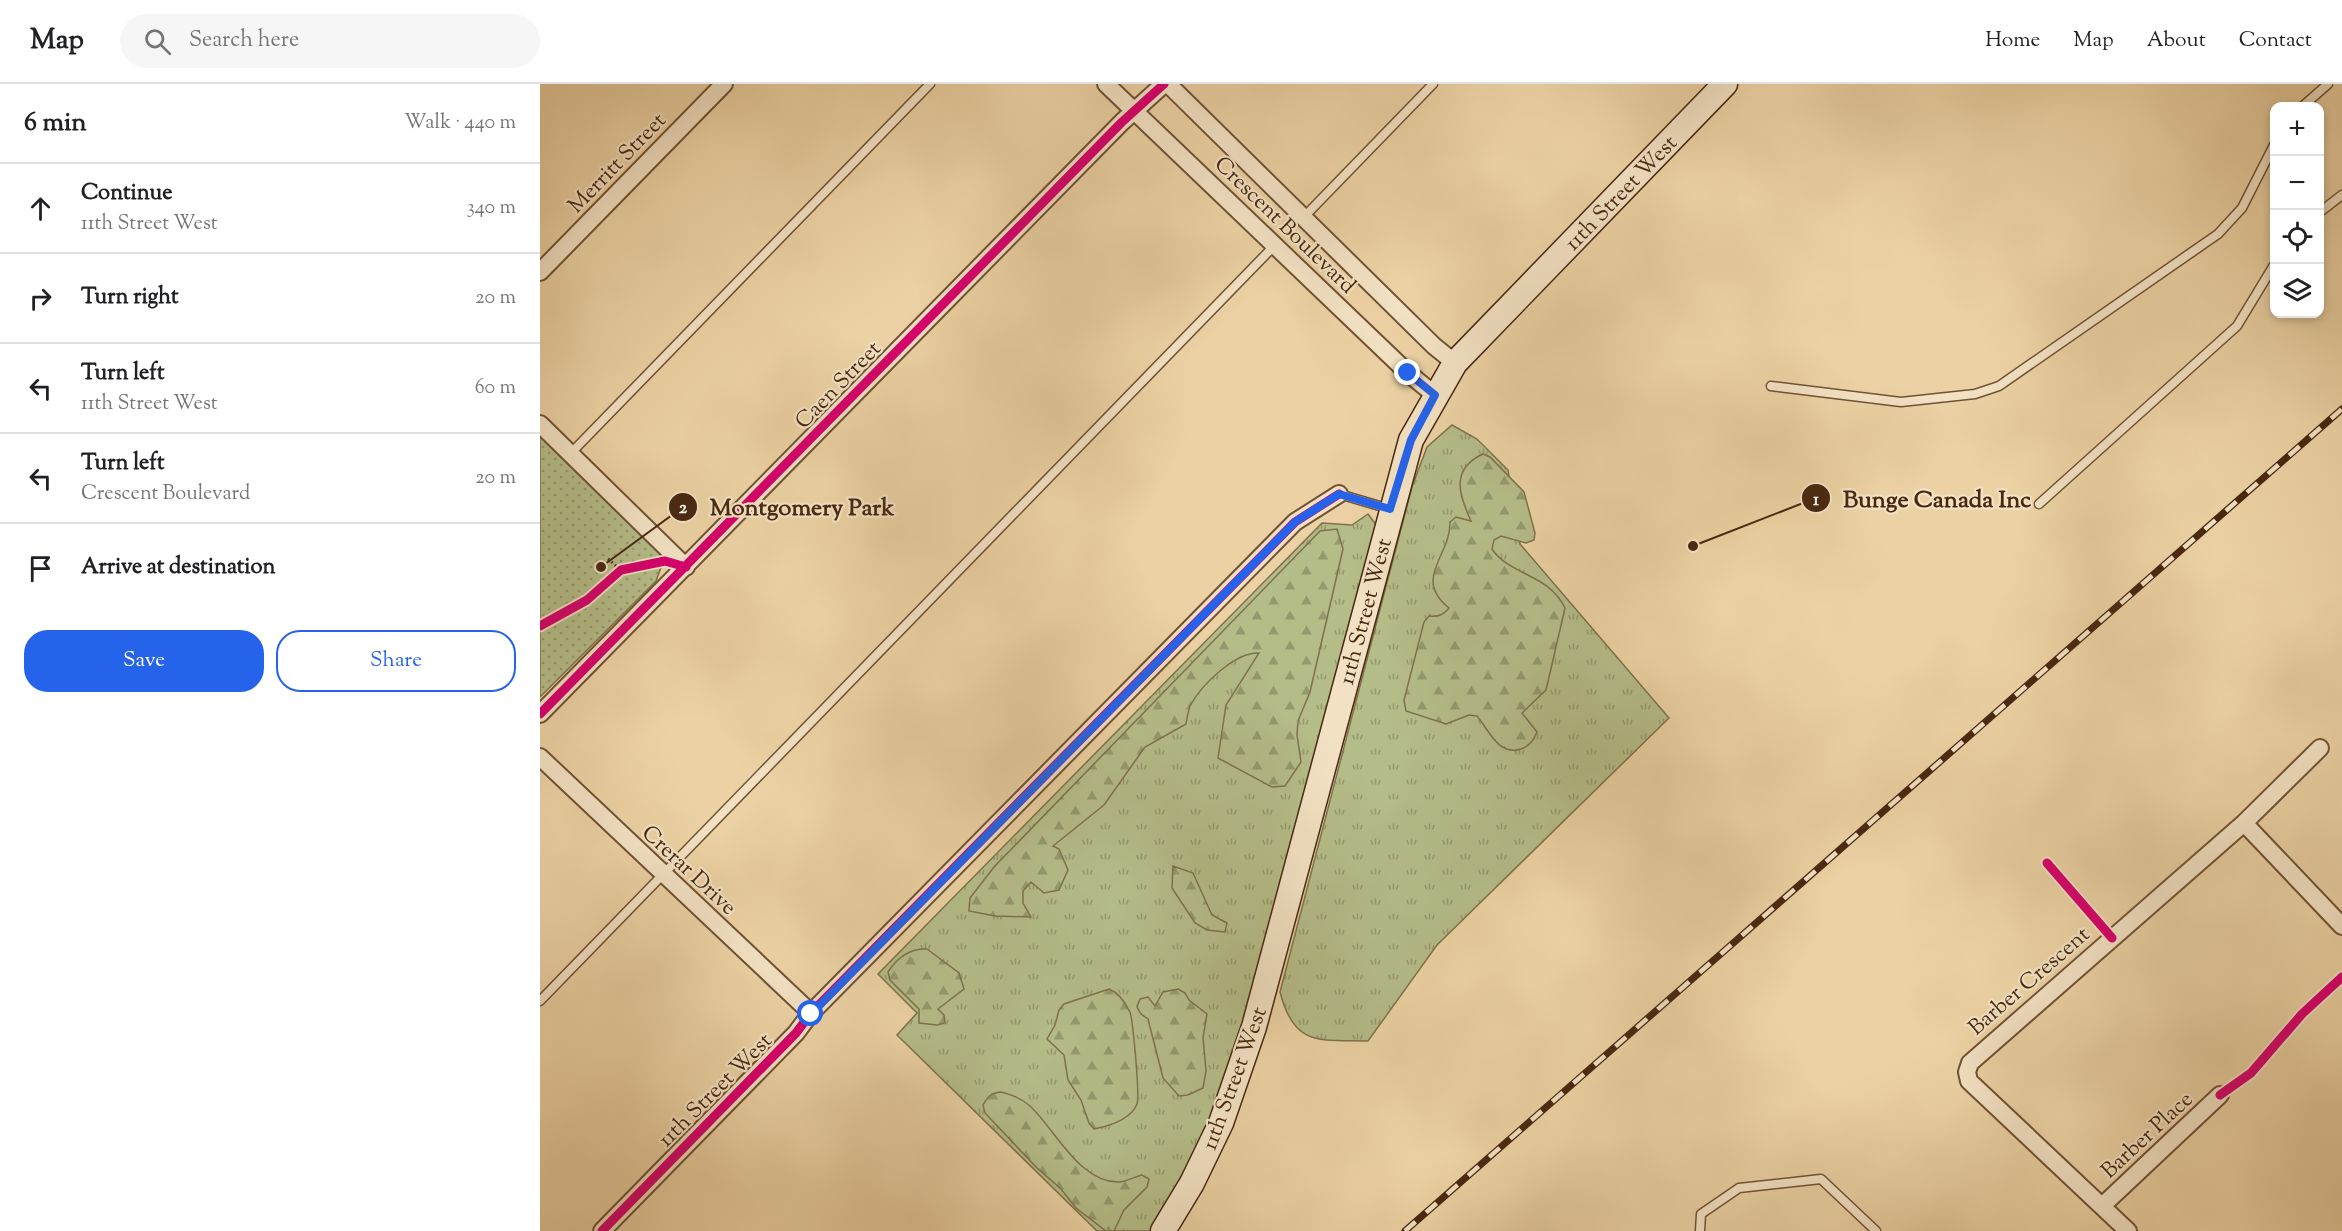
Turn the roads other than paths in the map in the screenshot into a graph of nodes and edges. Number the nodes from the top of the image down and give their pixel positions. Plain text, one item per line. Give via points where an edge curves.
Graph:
1 (724, 84) edge
2 (930, 84) edge
3 (1106, 84) edge
4 (1166, 84) edge
5 (1433, 84) edge
6 (1725, 84) edge
7 (2328, 84) edge
8 (2308, 102) edge
9 (1136, 111) junction
10 (2270, 153) edge
11 (2342, 195) edge
12 (2323, 210) edge
13 (1303, 218) junction
14 (1275, 245) junction
15 (540, 272) edge
16 (2270, 272) edge
17 (1455, 363) junction
18 (1771, 386) dead end
19 (1435, 395) junction
20 (540, 424) edge
21 (571, 453) junction
22 (1339, 494) joint
23 (2039, 504) dead end
24 (1390, 509) junction
25 (686, 567) junction
26 (540, 714) edge
27 (2320, 748) dead end
28 (540, 757) edge
29 (2244, 823) junction
30 (663, 875) junction
31 (2342, 926) edge
32 (540, 1001) edge
33 (811, 1014) junction
34 (2220, 1095) dead end
35 (2102, 1206) junction
36 (603, 1231) edge
37 (1163, 1231) edge
38 (1700, 1231) edge
39 (1876, 1231) edge
40 (2128, 1231) edge

1 - 15 street, Merritt Street
2 - 21 lane
3 - 9 street, Crescent Boulevard
4 - 9 street, Caen Street
4 - 13 street, Crescent Boulevard
5 - 13 lane
6 - 17 main road, 11th Street West
7 - 8 lane
9 - 14 street, Crescent Boulevard
9 - 25 street, Caen Street
10 - 18 lane via 2242,208 2218,234 1999,386 1975,394 1901,402
11 - 12 lane
13 - 17 street, Crescent Boulevard
14 - 19 street, Crescent Boulevard
14 - 30 lane
16 - 23 lane via 2237,326
17 - 19 main road, 11th Street West
19 - 24 main road, 11th Street West via 1411,440
20 - 21 street
21 - 25 street
22 - 24 lane
22 - 33 street, 11th Street West via 1295,522
24 - 37 main road, 11th Street West via 1254,1027 1221,1123
25 - 26 street, Caen Street
27 - 29 street
28 - 30 street, Crerar Drive
29 - 31 street
29 - 35 street, Barber Crescent via 1970,1064 1967,1072 1969,1081
30 - 32 lane
30 - 33 street, Crerar Drive
33 - 36 street, 11th Street West via 796,1034
34 - 35 street, Barber Place
35 - 40 street, Barber Crescent
38 - 39 lane via 1701,1214 1739,1188 1821,1179

